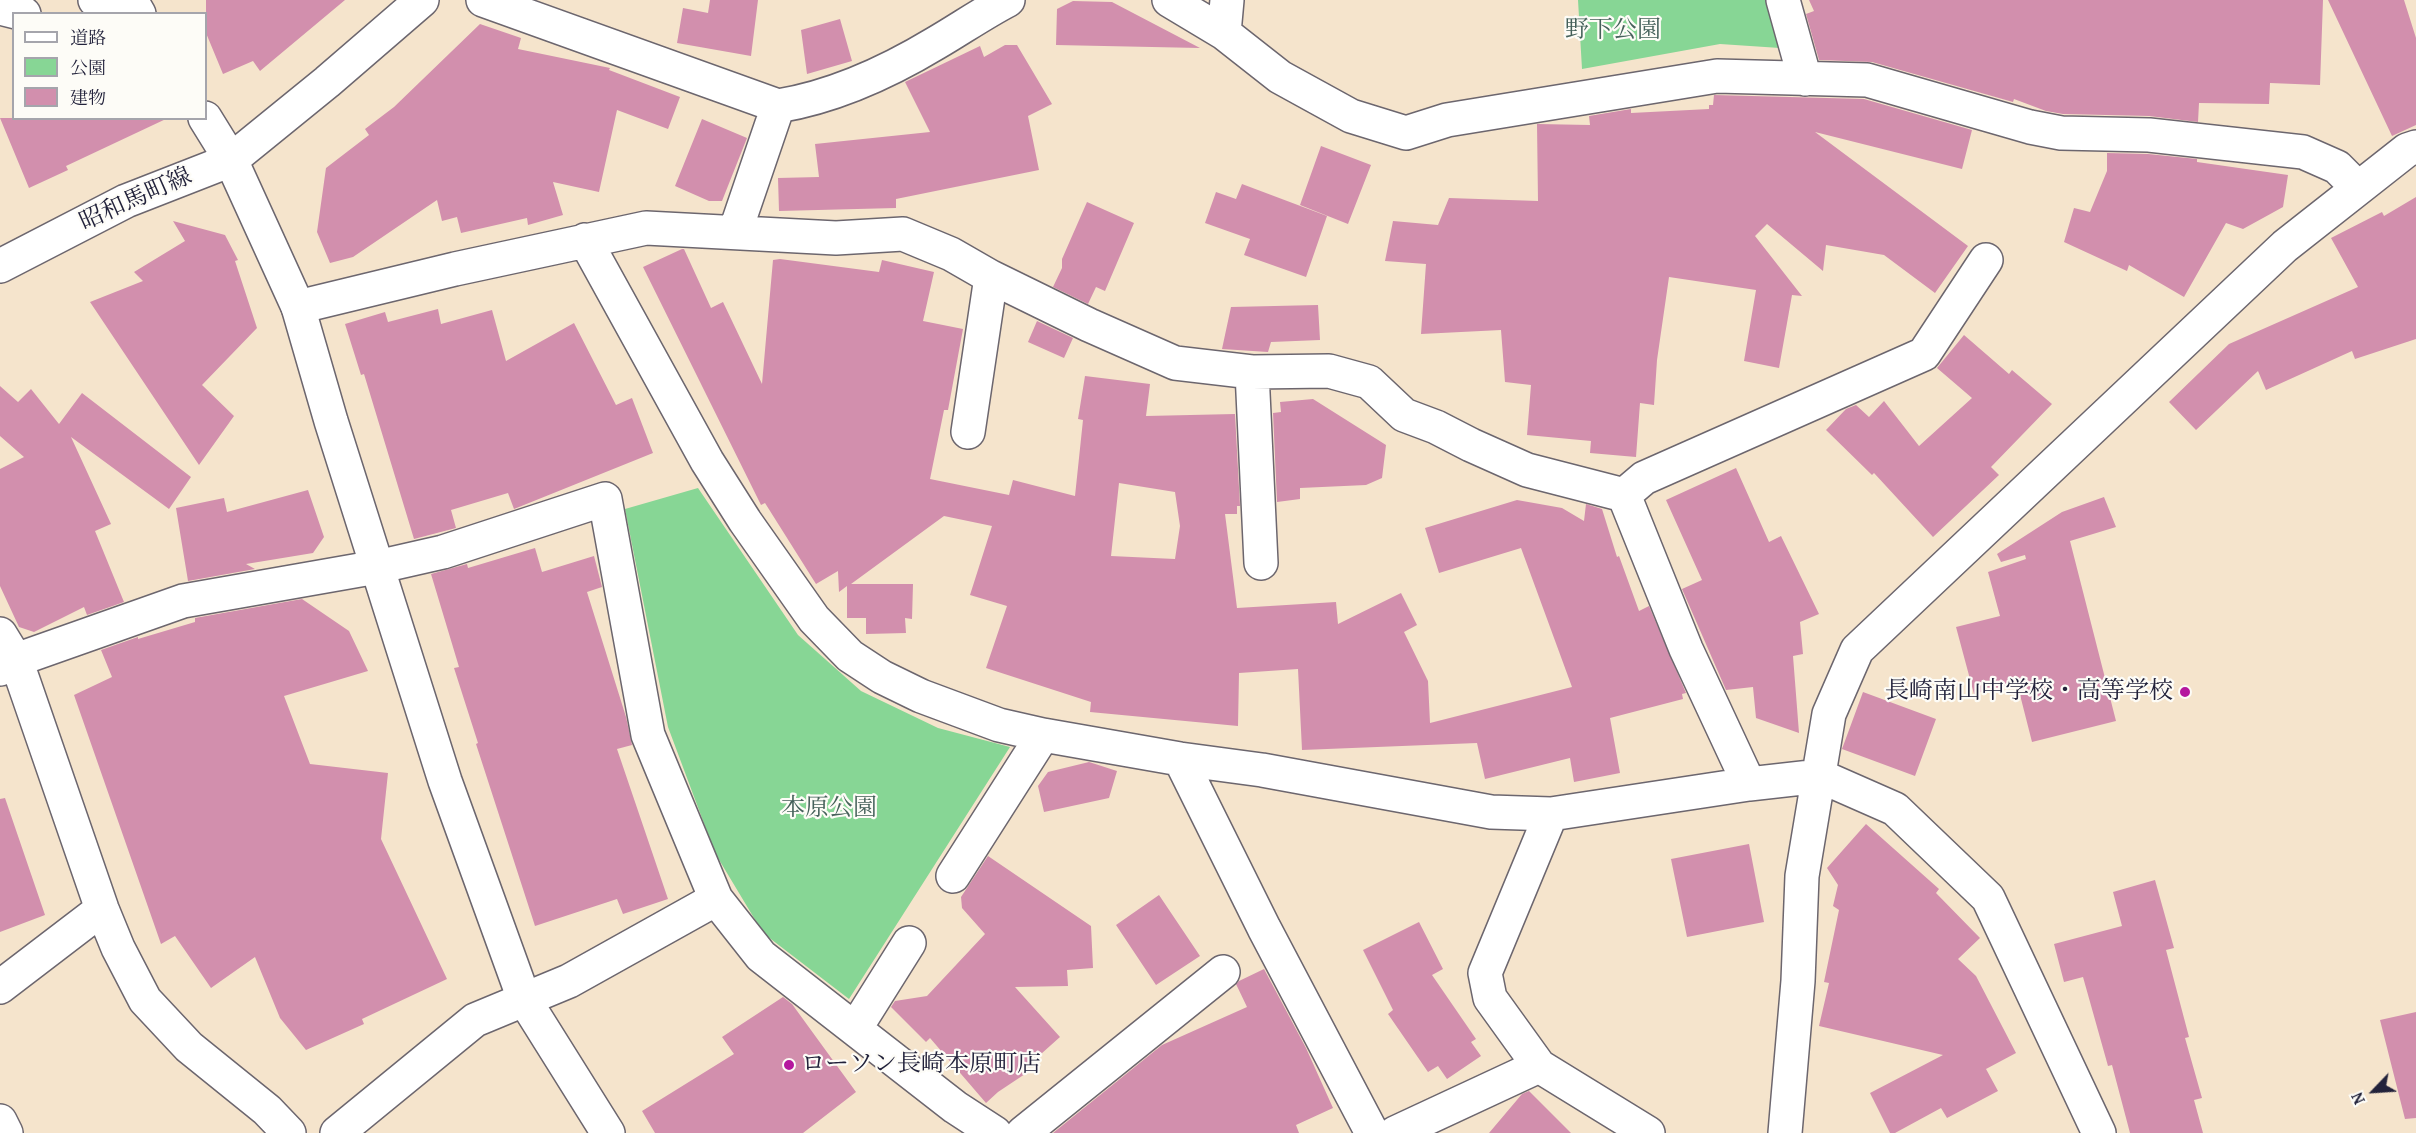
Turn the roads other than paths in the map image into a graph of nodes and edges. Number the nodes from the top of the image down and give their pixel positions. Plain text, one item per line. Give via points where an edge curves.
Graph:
1 (95, 0) edge
2 (422, 0) edge
3 (483, 0) edge
4 (1008, 0) edge
5 (1169, 0) edge
6 (1227, 0) edge
7 (1783, 0) edge
8 (0, 8) edge
9 (16, 12) edge
10 (118, 12) edge
11 (1224, 33) junction
12 (1805, 79) junction
13 (778, 106) junction
14 (206, 120) edge
15 (2416, 147) edge
16 (231, 160) junction
17 (2358, 188) junction
18 (735, 232) junction
19 (585, 240) junction
20 (1986, 260) dead end
21 (0, 266) edge
22 (991, 277) junction
23 (298, 307) junction
24 (1252, 372) junction
25 (968, 432) dead end
26 (1624, 495) junction
27 (1262, 563) dead end
28 (377, 567) junction
29 (6, 655) edge
30 (1043, 735) junction
31 (1180, 759) junction
32 (1820, 776) junction
33 (1749, 784) junction
34 (1551, 814) junction
35 (953, 876) dead end
36 (716, 899) junction
37 (102, 909) junction
38 (909, 942) dead end
39 (1223, 972) dead end
40 (0, 987) edge
41 (524, 999) junction
42 (855, 1029) junction
43 (1539, 1066) junction
44 (0, 1121) edge
45 (6, 1133) edge
46 (289, 1133) edge
47 (337, 1133) edge
48 (608, 1133) edge
49 (995, 1133) edge
50 (1023, 1133) edge
51 (1372, 1133) edge
52 (1395, 1133) edge
53 (1648, 1133) edge
54 (1785, 1133) edge
55 (2099, 1133) edge

1 - 10 street
2 - 16 street, 昭和馬町線
3 - 13 street
4 - 13 street via 935,44 867,78 806,101
5 - 11 street
6 - 11 street
7 - 12 street
8 - 9 street
11 - 12 street via 1280,76 1351,116 1406,133 1447,120 1717,76
12 - 17 street via 1867,80 2061,133 2149,135 2303,152 2337,167
13 - 18 street
14 - 16 street
15 - 17 street
16 - 21 street, 昭和馬町線 via 126,201
16 - 23 street
17 - 32 street via 2285,246 1857,650 1828,714
18 - 19 street via 646,228
18 - 22 street via 836,238 903,234 951,254
19 - 23 street
19 - 30 street via 707,461 814,619 850,656 892,682 999,725
20 - 26 street via 1924,354 1644,478
22 - 24 street via 1175,363
22 - 25 street
23 - 28 street
24 - 26 street via 1329,371 1369,381 1404,415 1471,445 1527,470
24 - 27 street
26 - 33 street via 1686,649
28 - 29 street via 183,601
28 - 36 street via 443,552 605,499 648,735
28 - 41 street via 445,781
29 - 37 street
30 - 31 street
30 - 35 street
31 - 34 street via 1263,770 1491,812
31 - 51 street
32 - 33 street
32 - 54 street via 1802,876
32 - 55 street via 1895,809 1988,897
33 - 34 street
34 - 43 street via 1485,973 1490,998
36 - 41 street via 569,981
36 - 42 street via 761,956
37 - 40 street
37 - 46 street via 145,1000 189,1047 267,1110
38 - 42 street
39 - 50 street
41 - 47 street via 475,1020
41 - 48 street
42 - 49 street
43 - 52 street
43 - 53 street
44 - 45 street

